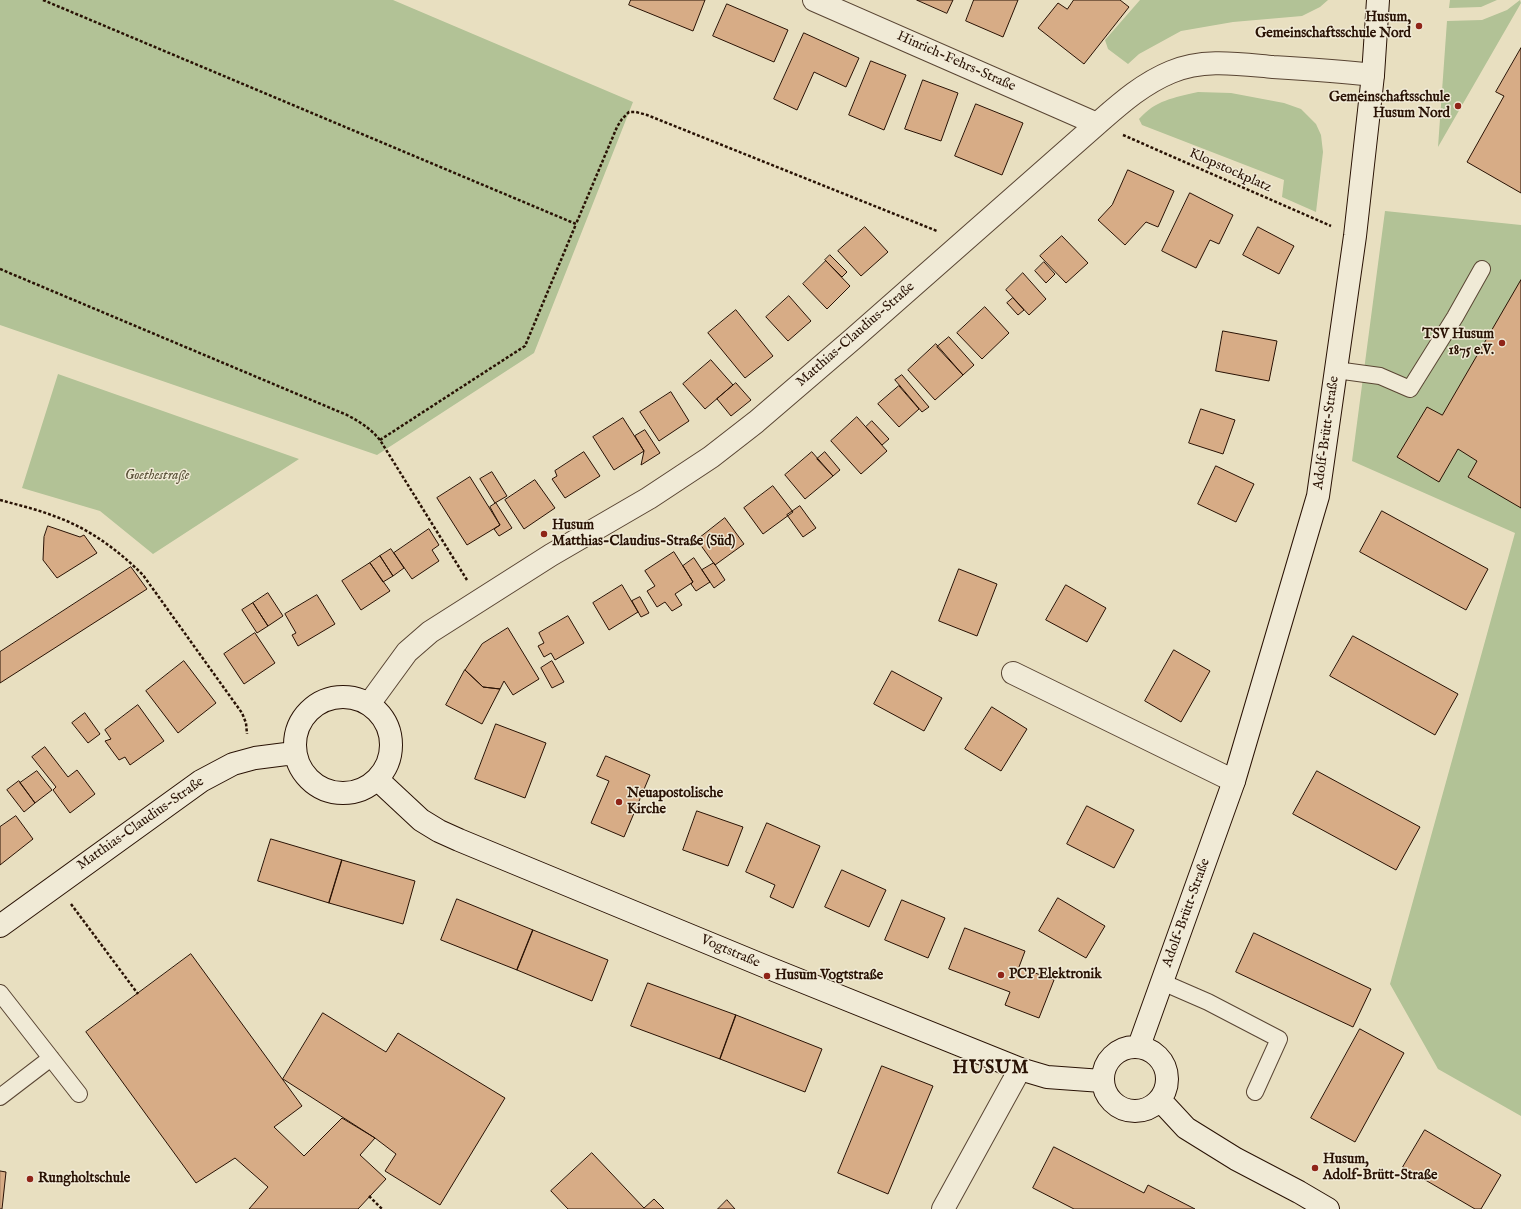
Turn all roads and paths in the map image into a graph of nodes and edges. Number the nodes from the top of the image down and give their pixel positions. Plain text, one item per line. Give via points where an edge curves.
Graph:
1 (42, 0) edge
2 (814, 0) edge
3 (1378, 0) edge
4 (1374, 75) junction
5 (1097, 124) junction
6 (576, 224) junction
7 (1355, 236) junction
8 (963, 242) junction
9 (0, 269) edge
10 (1482, 269) dead end
11 (1336, 370) junction
12 (380, 440) junction
13 (0, 500) edge
14 (479, 600) junction
15 (1013, 673) dead end
16 (369, 704) junction
17 (294, 753) junction
18 (254, 758) junction
19 (377, 779) junction
20 (1234, 781) junction
21 (57, 884) junction
22 (0, 926) edge
23 (1162, 982) junction
24 (138, 994) dead end
25 (3, 1001) edge
26 (1139, 1046) junction
27 (51, 1058) junction
28 (1020, 1069) junction
29 (1102, 1081) junction
30 (1255, 1092) dead end
31 (78, 1094) dead end
32 (0, 1097) edge
33 (1160, 1100) junction
34 (369, 1196) dead end
35 (382, 1209) edge
36 (943, 1209) edge
37 (1328, 1209) edge

1 - 6 path
2 - 5 street, Hinrich-Fehrs-Straße
3 - 4 street, Adolf-Brütt-Straße
4 - 5 street, Matthias-Claudius-Straße via 1226,63 1197,65 1173,71 1151,81
4 - 7 street, Adolf-Brütt-Straße
5 - 7 path, Klopstockplatz
5 - 8 street, Matthias-Claudius-Straße
6 - 8 path via 617,127 629,112 636,112
6 - 12 path via 525,346
7 - 11 street, Adolf-Brütt-Straße
8 - 14 street, Matthias-Claudius-Straße via 854,338 711,457 649,498
9 - 12 path via 347,415 372,430
10 - 11 lane via 1410,389 1380,376
11 - 20 street, Adolf-Brütt-Straße via 1318,496
12 - 14 path
13 - 18 path via 53,515 76,525 115,549 143,575 242,713
14 - 16 street, Matthias-Claudius-Straße via 418,641 395,667
15 - 20 street
16 - 17 street via 350,697 327,699 309,710 301,719 294,738
16 - 19 street via 383,718 390,734 391,752 387,767
17 - 18 street, Matthias-Claudius-Straße
17 - 19 street via 300,770 312,784 328,792 346,793 363,788
18 - 21 street, Matthias-Claudius-Straße via 233,764 201,780
19 - 28 street, Vogtstraße via 422,820 439,831
20 - 23 street, Adolf-Brütt-Straße
21 - 22 street, Matthias-Claudius-Straße
21 - 24 path
23 - 26 street, Adolf-Brütt-Straße
23 - 30 lane via 1208,1002 1279,1039
25 - 27 lane
26 - 29 street via 1126,1047 1114,1053 1106,1064
26 - 33 street via 1153,1051 1163,1061 1168,1074 1167,1088
27 - 31 lane
27 - 32 lane
28 - 29 street, Vogtstraße via 1047,1077
28 - 36 street
29 - 33 street via 1105,1092 1116,1105 1130,1111 1146,1110
33 - 37 street via 1186,1128 1236,1159
34 - 35 path

